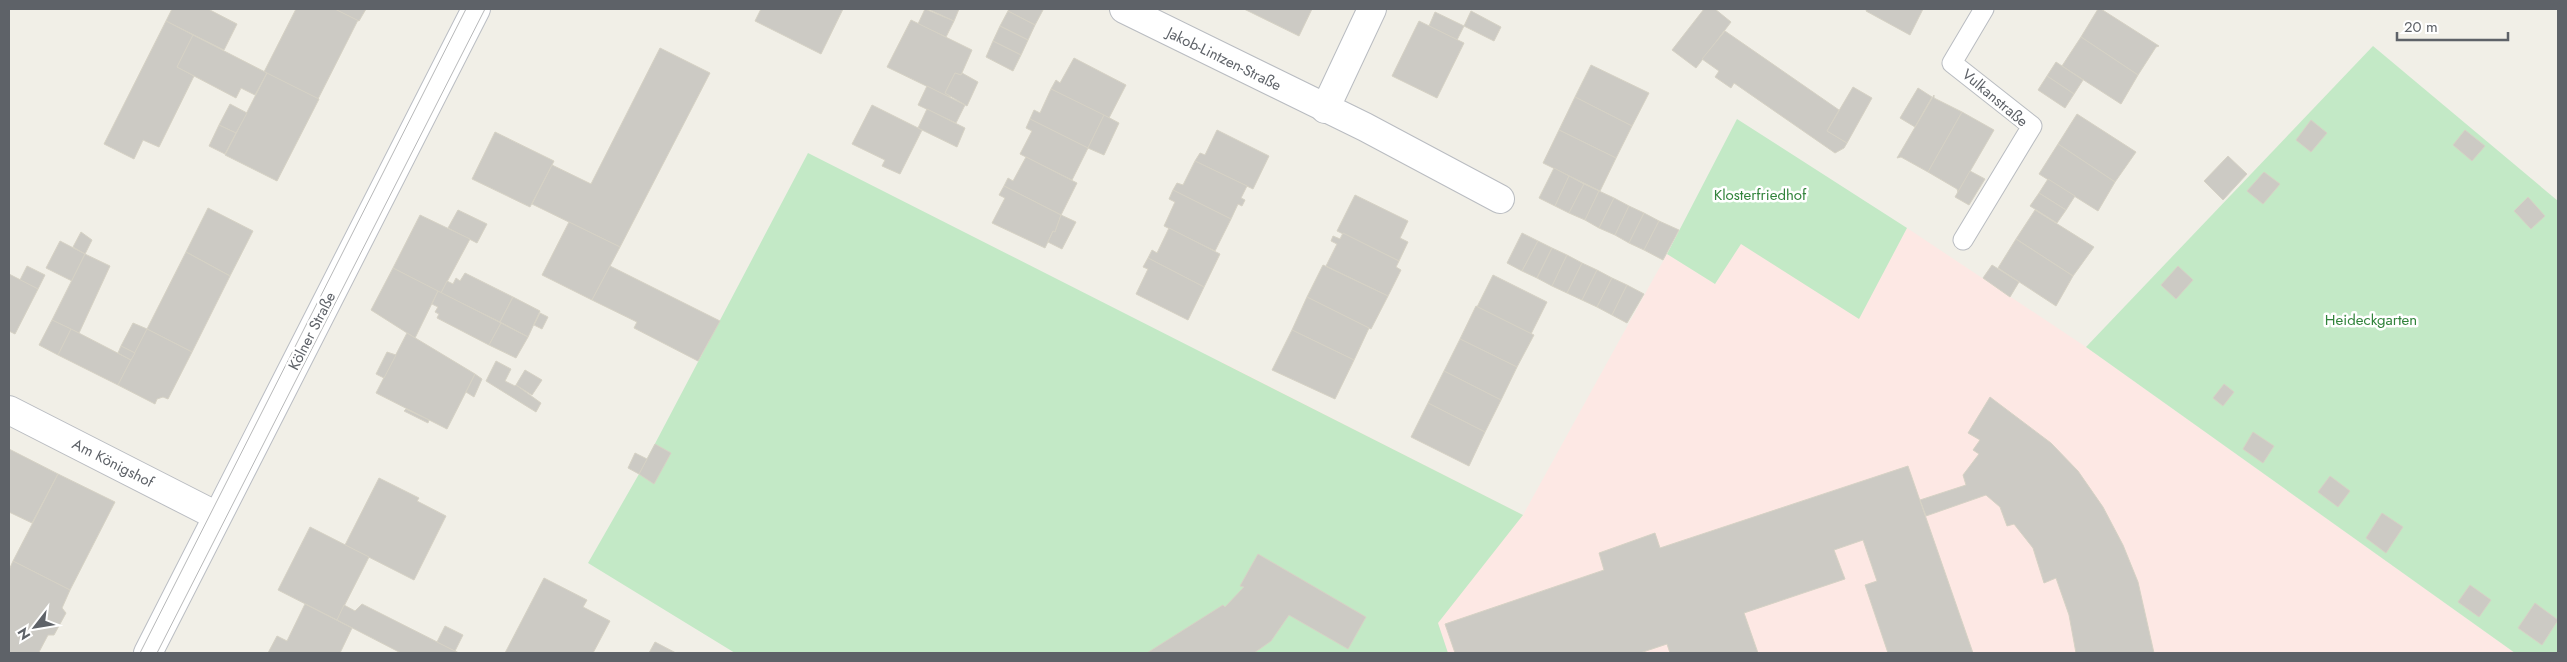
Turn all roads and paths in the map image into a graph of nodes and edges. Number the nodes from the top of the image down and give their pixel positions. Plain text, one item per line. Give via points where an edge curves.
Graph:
1 (476, 9) edge
2 (1124, 9) edge
3 (1372, 9) edge
4 (1984, 9) edge
5 (1325, 109) junction
6 (1500, 199) dead end
7 (1963, 240) dead end
8 (9, 410) edge
9 (217, 516) junction
10 (148, 653) edge

1 - 9 street, Kölner Straße
2 - 5 street, Jakob-Lintzen-Straße
3 - 5 street
4 - 7 lane, Vulkanstraße via 1952,62 2032,126
5 - 6 street, Jakob-Lintzen-Straße
8 - 9 street, Am Königshof
9 - 10 street, Kölner Straße

